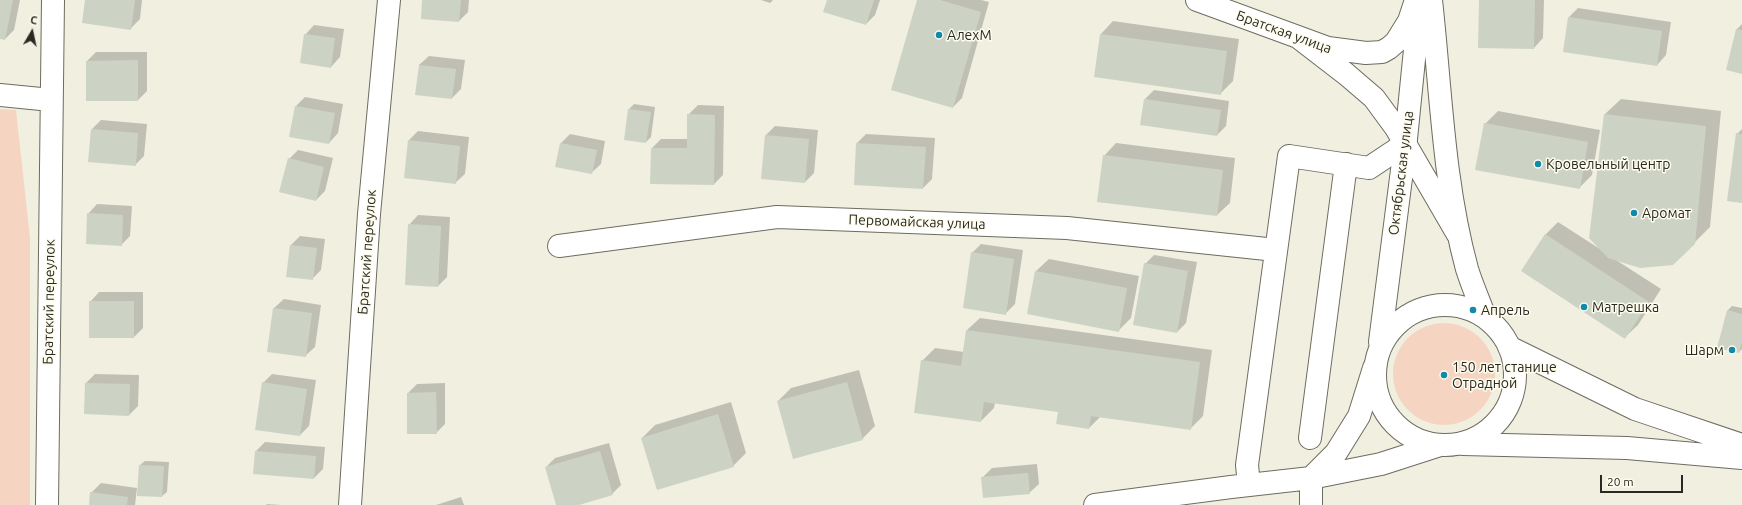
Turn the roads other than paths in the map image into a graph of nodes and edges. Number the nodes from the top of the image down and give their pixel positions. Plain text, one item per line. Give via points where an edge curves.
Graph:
1 (53, 0) edge
2 (389, 0) edge
3 (1196, 0) edge
4 (1416, 0) edge
5 (1420, 0) edge
6 (1431, 0) edge
7 (1298, 37) junction
8 (0, 95) edge
9 (51, 100) junction
10 (1405, 144) junction
11 (1346, 164) junction
12 (1460, 238) junction
13 (559, 246) dead end
14 (1276, 250) junction
15 (1485, 317) junction
16 (1380, 345) junction
17 (1509, 347) junction
18 (1374, 368) junction
19 (1310, 438) dead end
20 (1450, 445) junction
21 (1742, 445) edge
22 (1742, 458) edge
23 (1311, 478) junction
24 (1249, 485) junction
25 (47, 505) edge
26 (350, 505) edge
27 (1095, 505) edge
28 (1311, 505) edge

1 - 9 street, Братский переулок
2 - 26 street, Братский переулок via 369,214
3 - 7 street, Братская улица
4 - 7 street, Братская улица via 1409,21 1402,32 1390,48 1382,52 1339,51
5 - 10 street, Октябрьская улица
6 - 12 street via 1442,124 1451,195
7 - 10 street via 1374,98
8 - 9 street
9 - 25 street, Братский переулок
10 - 11 street via 1370,168
10 - 12 street
10 - 16 street, Октябрьская улица
11 - 14 street via 1289,156
11 - 19 street
12 - 15 street via 1468,270
13 - 14 street, Первомайская улица via 777,217 1067,228
14 - 24 street via 1247,465
15 - 16 street via 1473,310 1452,304 1430,305 1410,313 1392,327
15 - 17 street via 1505,338
16 - 18 street
17 - 20 street via 1514,359 1515,381 1509,403 1497,422 1479,436
17 - 21 street via 1636,409
18 - 20 street via 1375,390 1384,412 1399,428 1418,440
18 - 23 street via 1359,416 1336,453
20 - 22 street via 1627,448
20 - 23 street via 1381,464
23 - 24 street
23 - 28 street
24 - 27 street

